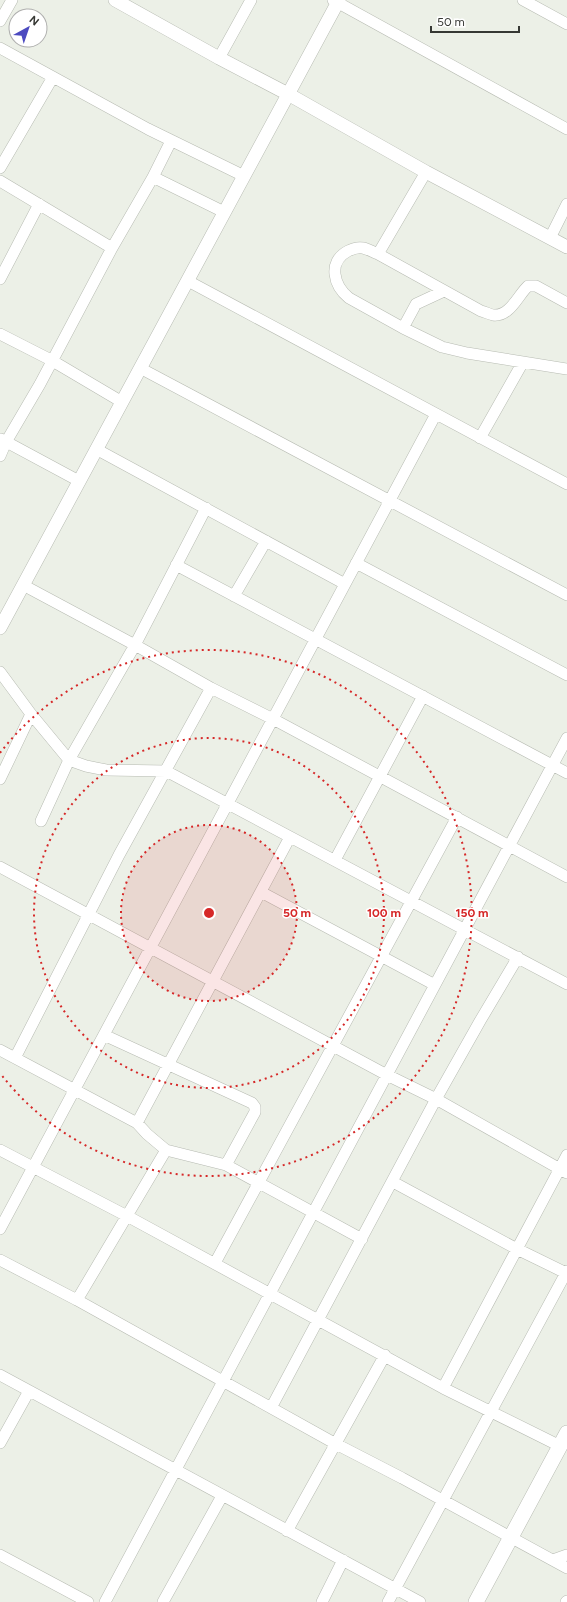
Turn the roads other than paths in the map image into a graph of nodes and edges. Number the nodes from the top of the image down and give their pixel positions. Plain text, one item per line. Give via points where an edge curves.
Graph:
1 (12, 0) edge
2 (115, 0) edge
3 (250, 0) edge
4 (523, 0) edge
5 (337, 1) edge
6 (0, 21) edge
7 (567, 24) edge
8 (0, 48) edge
9 (219, 58) junction
10 (53, 77) junction
11 (288, 94) junction
12 (567, 129) edge
13 (171, 141) junction
14 (0, 168) edge
15 (426, 172) junction
16 (244, 176) junction
17 (153, 177) junction
18 (0, 181) edge
19 (39, 204) junction
20 (567, 204) edge
21 (224, 212) junction
22 (550, 238) junction
23 (567, 247) edge
24 (112, 248) junction
25 (378, 254) junction
26 (0, 279) edge
27 (188, 281) junction
28 (444, 291) junction
29 (567, 303) edge
30 (403, 328) junction
31 (0, 334) edge
32 (51, 360) junction
33 (523, 362) junction
34 (140, 368) junction
35 (567, 369) edge
36 (122, 402) junction
37 (436, 414) junction
38 (480, 438) junction
39 (3, 440) edge
40 (96, 449) junction
41 (0, 456) edge
42 (79, 481) junction
43 (567, 484) edge
44 (389, 501) junction
45 (206, 508) junction
46 (266, 541) junction
47 (356, 563) junction
48 (176, 565) junction
49 (345, 584) junction
50 (23, 585) junction
51 (567, 595) edge
52 (234, 596) junction
53 (1, 622) edge
54 (316, 639) junction
55 (135, 646) junction
56 (0, 672) edge
57 (567, 675) edge
58 (211, 688) junction
59 (423, 696) junction
60 (31, 714) junction
61 (273, 719) junction
62 (567, 738) edge
63 (69, 760) junction
64 (553, 764) junction
65 (166, 771) junction
66 (567, 773) edge
67 (379, 775) junction
68 (0, 779) edge
69 (228, 804) junction
70 (457, 817) junction
71 (42, 821) dead end
72 (290, 837) junction
73 (510, 845) junction
74 (335, 860) junction
75 (0, 867) edge
76 (567, 877) edge
77 (261, 892) junction
78 (412, 900) junction
79 (88, 915) junction
80 (465, 929) junction
81 (150, 948) junction
82 (382, 956) junction
83 (518, 957) junction
84 (213, 982) junction
85 (567, 984) edge
86 (435, 985) junction
87 (104, 1035) junction
88 (333, 1045) junction
89 (0, 1050) edge
90 (15, 1058) junction
91 (168, 1064) junction
92 (387, 1075) junction
93 (75, 1090) junction
94 (436, 1099) junction
95 (137, 1123) junction
96 (0, 1150) edge
97 (166, 1150) junction
98 (567, 1155) edge
99 (226, 1165) junction
100 (33, 1167) junction
101 (563, 1171) edge
102 (259, 1182) junction
103 (393, 1182) junction
104 (313, 1212) junction
105 (127, 1216) junction
106 (0, 1230) edge
107 (362, 1239) junction
108 (517, 1249) junction
109 (0, 1260) edge
110 (215, 1263) junction
111 (566, 1272) edge
112 (270, 1293) junction
113 (77, 1300) junction
114 (318, 1319) junction
115 (385, 1356) junction
116 (0, 1375) edge
117 (223, 1382) junction
118 (443, 1388) junction
119 (29, 1391) junction
120 (271, 1408) junction
121 (491, 1410) junction
122 (564, 1439) edge
123 (0, 1443) edge
124 (336, 1444) junction
125 (176, 1470) junction
126 (222, 1496) junction
127 (443, 1500) junction
128 (287, 1531) junction
129 (511, 1537) junction
130 (0, 1555) edge
131 (567, 1555) edge
132 (343, 1560) junction
133 (553, 1560) junction
134 (567, 1568) edge
135 (395, 1589) junction
136 (88, 1602) edge
137 (105, 1602) edge
138 (163, 1602) edge
139 (322, 1602) edge
140 (388, 1602) edge
141 (420, 1602) edge
142 (476, 1602) edge

1 - 6 street
2 - 9 street
3 - 9 street
4 - 7 street
5 - 11 street
5 - 12 street
8 - 10 street
9 - 11 street
10 - 13 street
10 - 14 street
11 - 15 street
11 - 16 street
13 - 16 street
13 - 17 street
15 - 22 street
15 - 25 street
16 - 21 street
17 - 21 street
17 - 24 street
18 - 19 street
19 - 24 street
19 - 26 street
20 - 22 street
21 - 27 street
22 - 23 street
24 - 32 street
25 - 28 street
25 - 30 street via 362,248 342,254 336,261 334,270 337,284 349,298
27 - 34 street
27 - 37 street
28 - 29 street via 481,311 494,315 511,308 528,286 536,286
28 - 30 street via 416,304
30 - 33 street via 454,350
31 - 32 street
32 - 36 street
32 - 39 street via 40,384
33 - 35 street
33 - 38 street
34 - 36 street
34 - 44 street
36 - 40 street
37 - 38 street
37 - 44 street
38 - 43 street
39 - 41 street
39 - 42 street
40 - 42 street
40 - 45 street
42 - 50 street
44 - 47 street
44 - 51 street
45 - 46 street
45 - 48 street
46 - 49 street
46 - 52 street
47 - 49 street
47 - 57 street
48 - 52 street
48 - 55 street
49 - 54 street
50 - 53 street
50 - 55 street
52 - 54 street
54 - 59 street
54 - 61 street
55 - 58 street
55 - 63 street
56 - 60 street
58 - 61 street
58 - 65 street
59 - 64 street
59 - 67 street
60 - 63 street
60 - 68 street
61 - 67 street
61 - 69 street
62 - 64 street
63 - 65 street via 106,770
63 - 71 street
64 - 66 street
64 - 73 street
65 - 69 street
65 - 79 street
67 - 70 street
67 - 74 street
69 - 72 street
69 - 81 street
70 - 73 street
70 - 78 street
72 - 74 street
72 - 77 street
73 - 76 street
73 - 80 street
74 - 78 street
75 - 79 street
77 - 82 street
77 - 84 street
78 - 80 street
78 - 82 street
79 - 81 street
79 - 90 street
80 - 83 street
80 - 86 street
81 - 84 street
81 - 87 street
82 - 86 street
82 - 88 street
83 - 85 street
83 - 94 street
84 - 88 street
84 - 91 street
86 - 92 street
87 - 91 street
87 - 93 street
88 - 92 street
88 - 102 street
89 - 90 street
90 - 93 street
91 - 95 street
91 - 99 street via 252,1103 255,1107 255,1112
92 - 94 street
92 - 104 street
93 - 95 street
93 - 100 street
94 - 101 street
94 - 103 street
95 - 97 street
96 - 100 street
97 - 99 street
97 - 105 street
98 - 101 street
99 - 102 street
100 - 105 street
100 - 106 street
101 - 108 street
102 - 104 street
102 - 110 street
103 - 107 street
103 - 108 street
104 - 107 street
104 - 112 street
105 - 110 street
105 - 113 street
107 - 114 street
108 - 111 street
108 - 118 street
109 - 113 street
110 - 112 street
111 - 121 street
112 - 114 street
112 - 117 street
113 - 117 street
114 - 115 street
114 - 120 street
115 - 118 street
115 - 124 street
116 - 119 street
117 - 120 street
117 - 125 street
118 - 121 street
119 - 123 street
119 - 125 street
120 - 124 street
121 - 122 street
121 - 127 street
122 - 129 main road
124 - 127 street
124 - 128 street
125 - 126 street
125 - 137 street
126 - 128 street
126 - 138 street
127 - 129 street
127 - 135 street
128 - 132 street
129 - 133 street
129 - 142 main road
130 - 136 street
131 - 133 street
132 - 135 street
132 - 139 street
133 - 134 street
135 - 140 street
135 - 141 street

